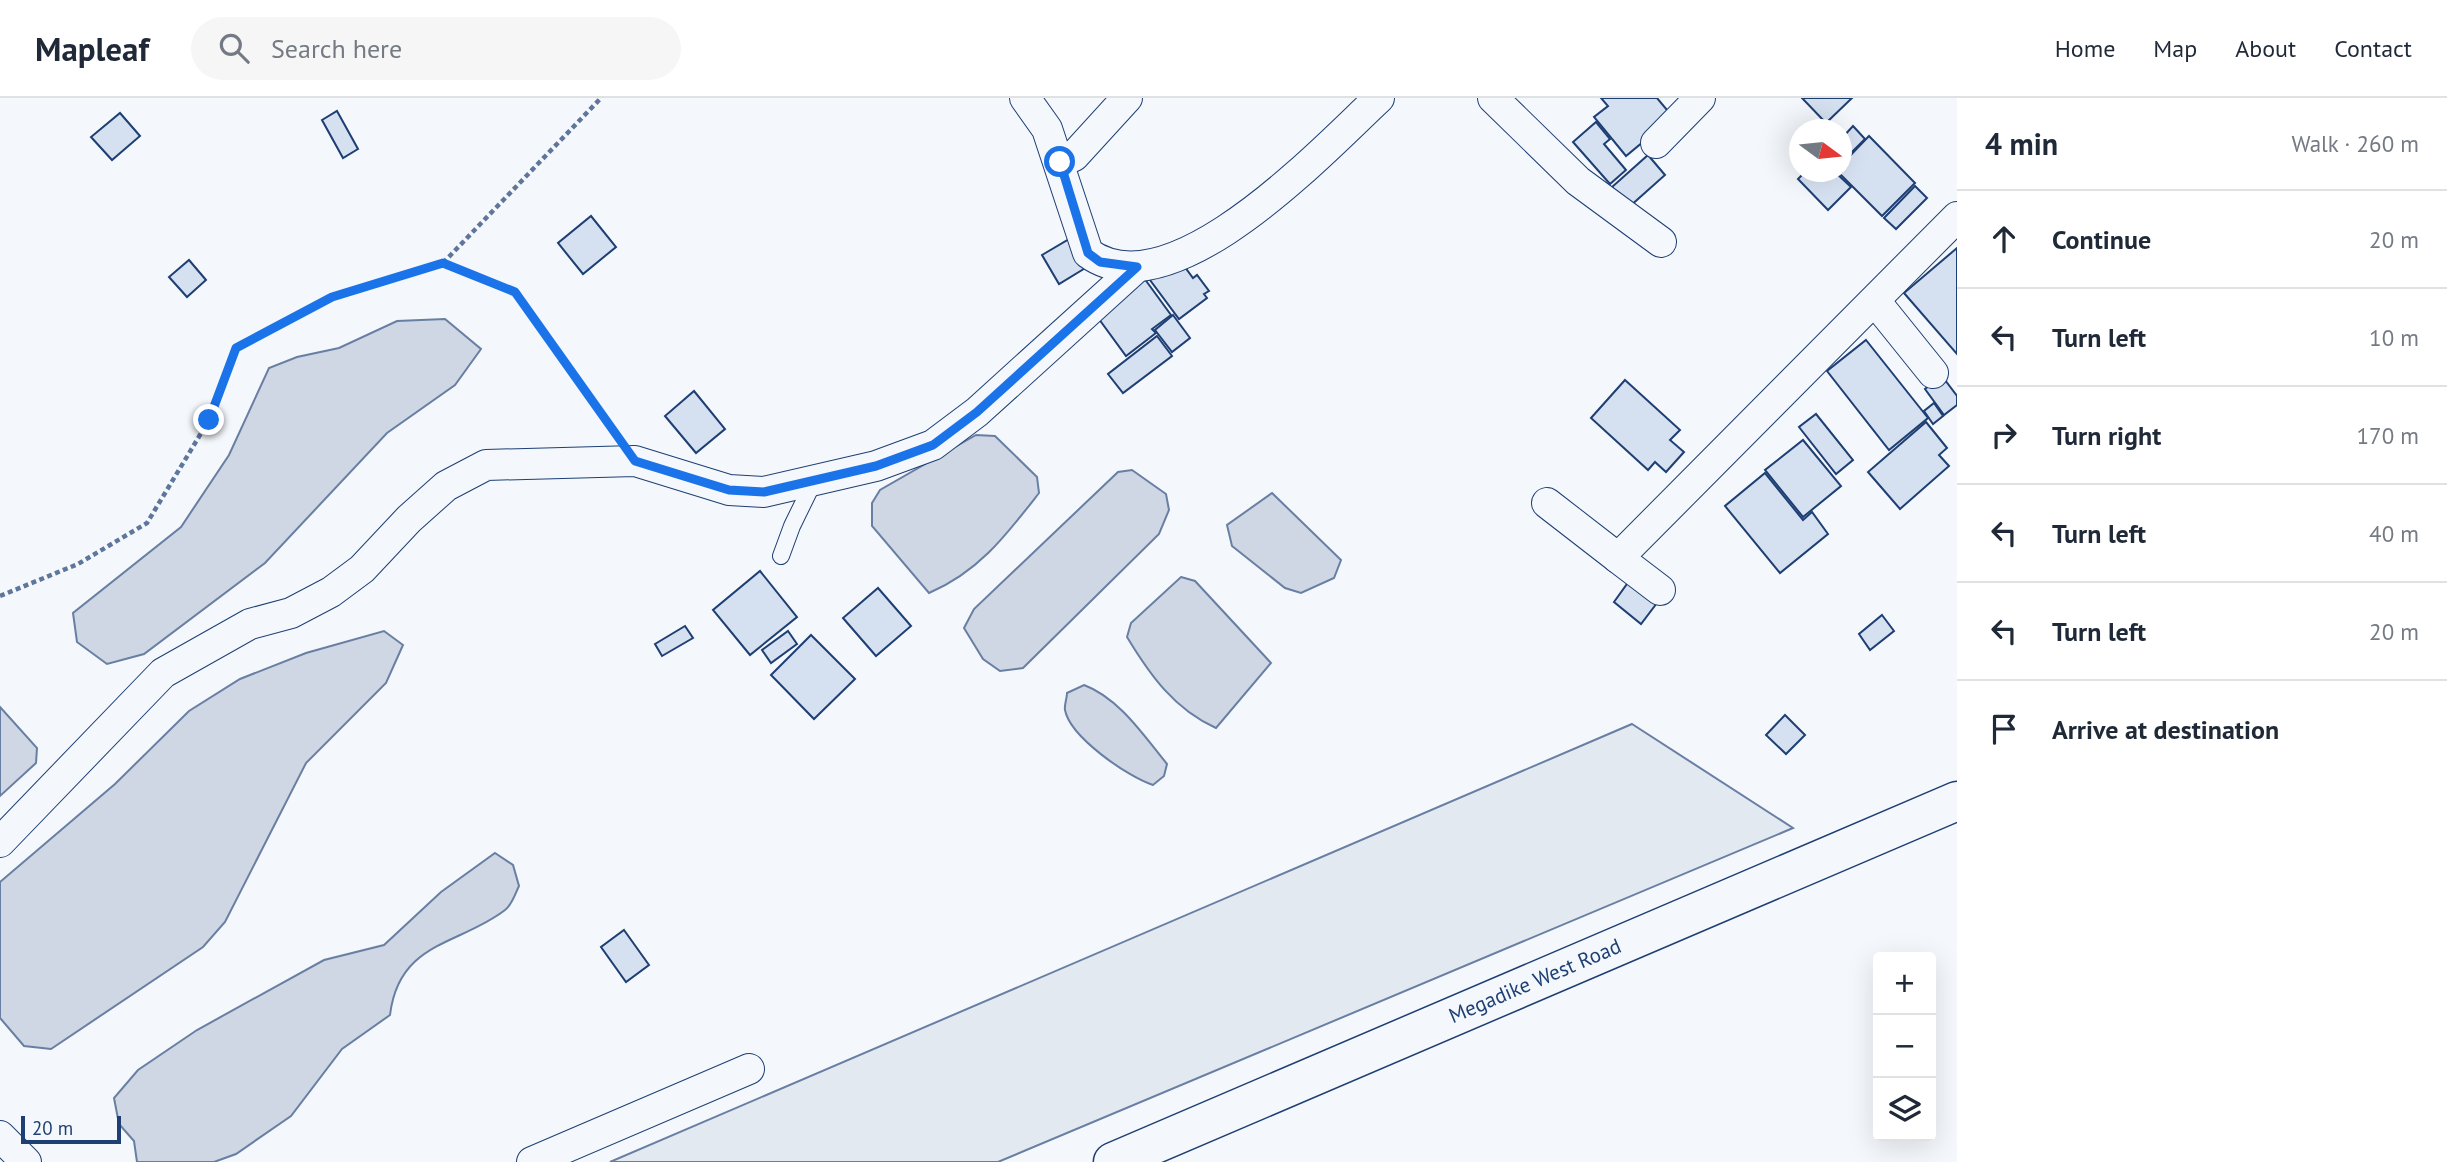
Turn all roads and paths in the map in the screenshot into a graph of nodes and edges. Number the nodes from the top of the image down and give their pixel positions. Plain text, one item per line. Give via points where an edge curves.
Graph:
1 (601, 98) edge
2 (1025, 98) edge
3 (1127, 98) edge
4 (1379, 98) edge
5 (1493, 98) edge
6 (1700, 98) edge
7 (1656, 143) dead end
8 (1060, 162) junction
9 (1957, 218) edge
10 (1661, 242) dead end
11 (443, 263) junction
12 (1137, 267) junction
13 (1875, 301) junction
14 (1933, 373) dead end
15 (635, 461) junction
16 (814, 481) junction
17 (1547, 503) dead end
18 (781, 556) dead end
19 (1618, 558) junction
20 (1660, 590) dead end
21 (0, 596) edge
22 (1957, 801) edge
23 (0, 842) edge
24 (749, 1069) dead end
25 (0, 1136) edge
26 (26, 1162) edge
27 (531, 1162) edge
28 (1113, 1162) edge

1 - 11 path
2 - 8 street via 1047,129
3 - 8 street via 1074,156
4 - 12 street via 1268,201 1203,247
5 - 10 street via 1577,181
6 - 7 street
8 - 12 street via 1088,253 1100,262
9 - 13 street
11 - 15 path via 515,292
11 - 21 path via 332,297 236,348 209,420 147,523 78,564
12 - 16 street via 977,412 933,445 876,466
13 - 14 street
13 - 19 street
15 - 16 street via 729,490 764,492
15 - 23 street via 486,466 446,486 362,569 331,592 291,613 250,624 163,673
16 - 18 lane
17 - 19 street
19 - 20 street
22 - 28 street, Megadike West Road
24 - 27 street
25 - 26 street

